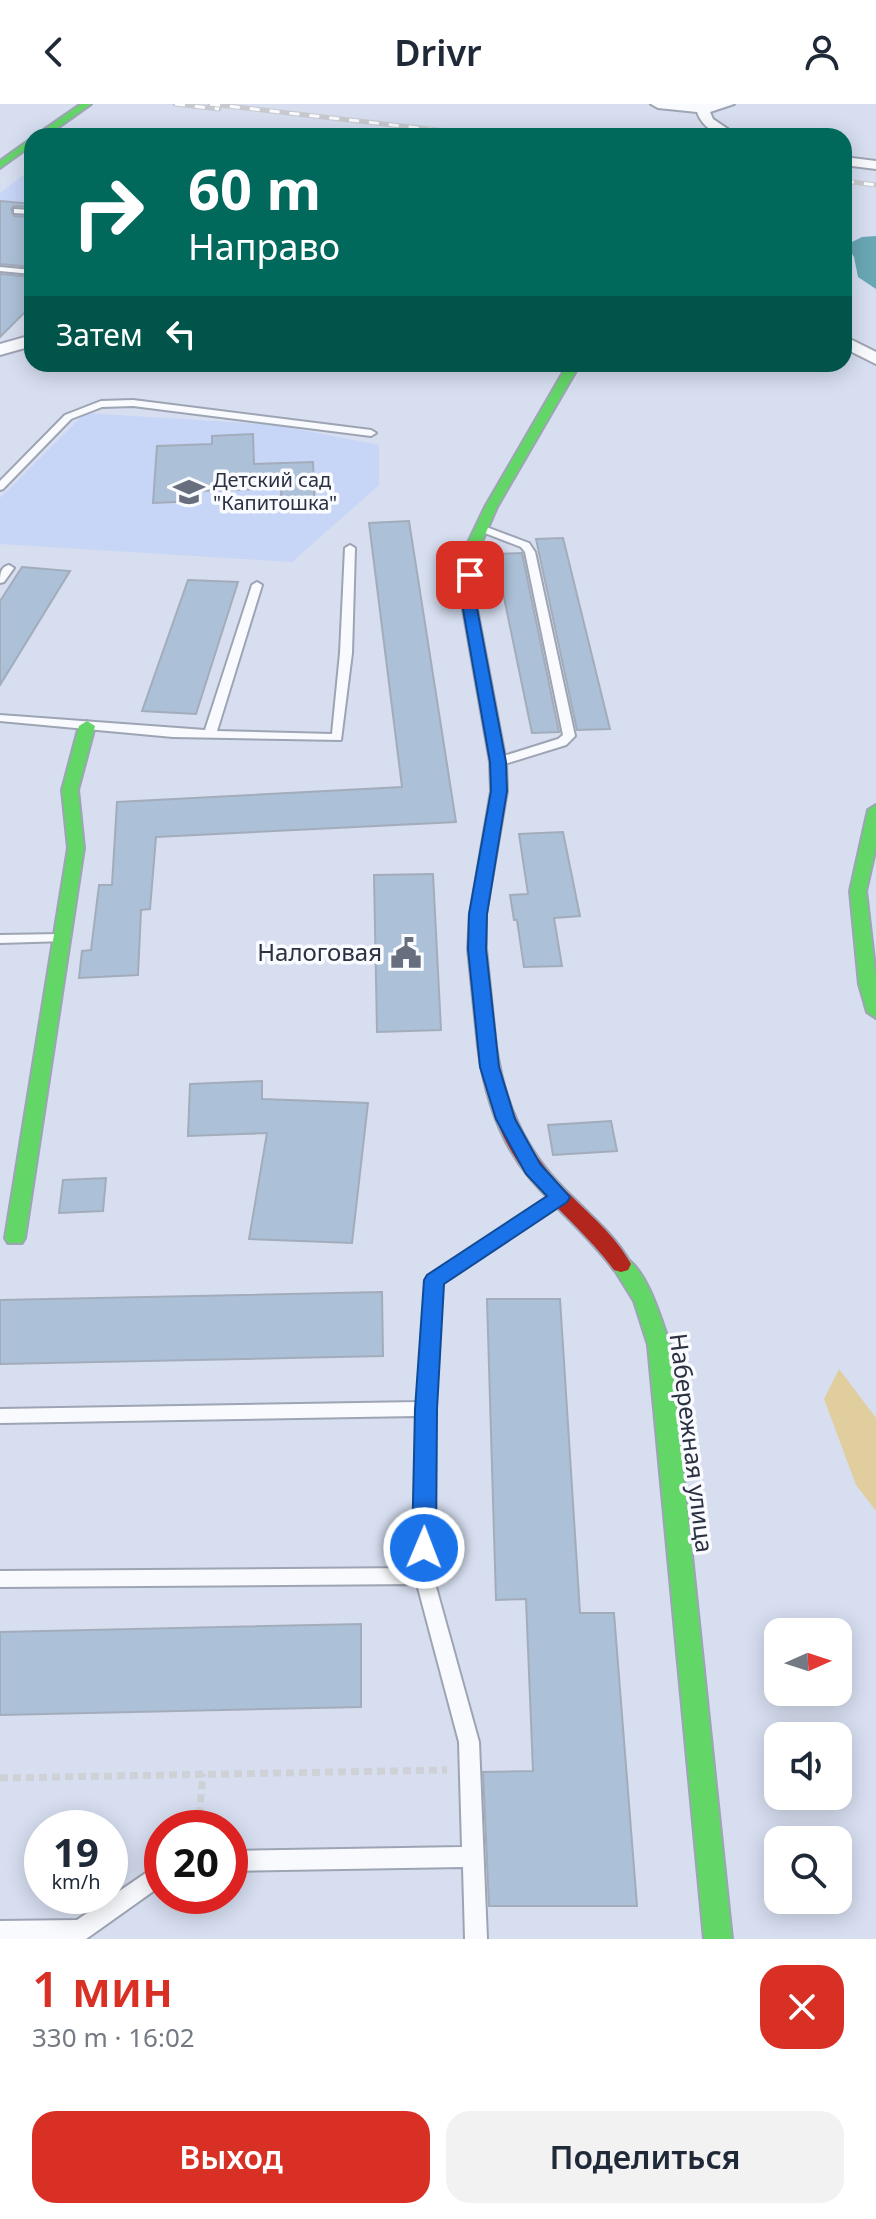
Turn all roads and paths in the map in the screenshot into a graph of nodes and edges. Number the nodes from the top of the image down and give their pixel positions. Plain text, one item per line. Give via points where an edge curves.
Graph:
1 (87, 104) edge
2 (658, 104) edge
3 (726, 105) edge
4 (702, 109) junction
5 (52, 128) edge
6 (718, 128) edge
7 (852, 162) edge
8 (876, 165) edge
9 (17, 211) dead end
10 (24, 211) edge
11 (0, 269) edge
12 (24, 271) edge
13 (24, 342) edge
14 (852, 346) edge
15 (0, 350) edge
16 (876, 359) edge
17 (569, 372) edge
18 (371, 433) dead end
19 (0, 487) edge
20 (481, 528) junction
21 (350, 548) dead end
22 (9, 568) dead end
23 (0, 580) edge
24 (257, 585) dead end
25 (0, 718) edge
26 (87, 726) junction
27 (210, 734) junction
28 (498, 762) junction
29 (876, 810) edge
30 (62, 938) junction
31 (0, 939) edge
32 (876, 1012) edge
33 (560, 1197) junction
34 (15, 1238) dead end
35 (426, 1409) junction
36 (0, 1416) edge
37 (424, 1576) junction
38 (0, 1579) edge
39 (470, 1770) junction
40 (203, 1774) junction
41 (0, 1778) edge
42 (200, 1810) edge
43 (473, 1857) junction
44 (248, 1861) edge
45 (144, 1885) edge
46 (0, 1932) edge
47 (476, 1939) edge
48 (718, 1939) edge

1 - 5 street
2 - 4 street
3 - 4 street
4 - 6 street
7 - 8 street
9 - 10 lane
11 - 12 lane
13 - 15 street
14 - 16 street
17 - 20 street, Набережная улица
18 - 19 lane via 133,403 101,404 68,417
20 - 28 street, Набережная улица via 471,551 468,598
20 - 28 lane via 525,545 530,552 569,736
21 - 27 lane via 337,738
22 - 23 lane
24 - 27 lane
25 - 26 lane
26 - 27 lane
26 - 30 street via 70,790 76,848
28 - 33 street, Набережная улица via 496,824 478,914 489,1067 506,1119 533,1169
29 - 32 street via 858,891
30 - 31 lane
30 - 34 street
33 - 35 lane via 434,1280
33 - 48 street, Набережная улица via 618,1259 644,1299 659,1345
35 - 36 lane
35 - 37 lane
37 - 38 lane
37 - 39 lane via 469,1742
39 - 40 path
39 - 43 lane
40 - 41 path
40 - 42 path
43 - 44 lane
43 - 47 lane
45 - 46 lane via 80,1931

